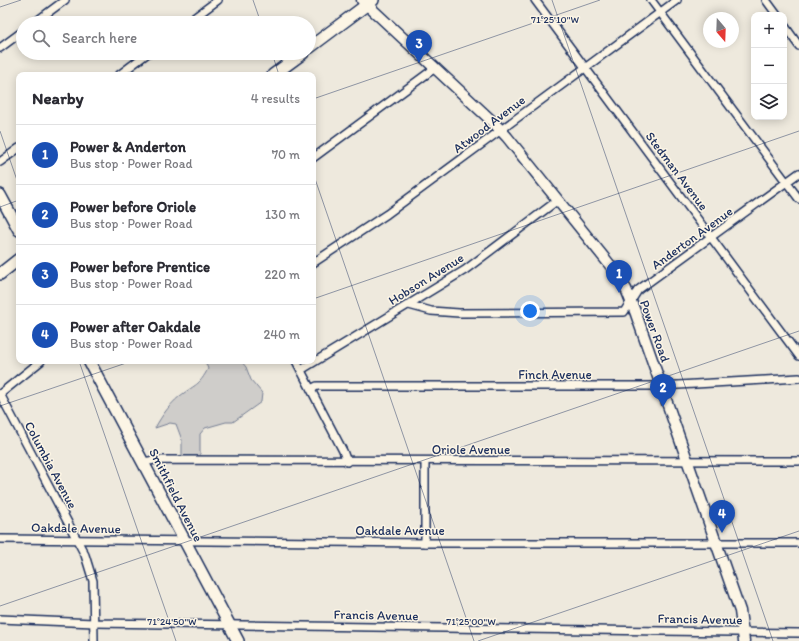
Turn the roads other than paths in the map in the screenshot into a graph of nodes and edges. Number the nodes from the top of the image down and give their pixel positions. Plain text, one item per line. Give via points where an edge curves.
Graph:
1 (65, 0) edge
2 (218, 0) edge
3 (535, 0) edge
4 (651, 0) edge
5 (677, 0) edge
6 (766, 0) edge
7 (367, 2) edge
8 (775, 12) edge
9 (660, 13) junction
10 (43, 16) edge
11 (196, 16) edge
12 (787, 29) edge
13 (16, 36) edge
14 (316, 42) edge
15 (799, 46) edge
16 (0, 48) edge
17 (139, 60) edge
18 (293, 60) edge
19 (585, 67) junction
20 (435, 68) junction
21 (123, 72) edge
22 (277, 72) edge
23 (499, 130) junction
24 (16, 150) edge
25 (316, 156) edge
26 (0, 162) edge
27 (799, 173) edge
28 (787, 182) junction
29 (0, 195) edge
30 (799, 199) edge
31 (558, 200) junction
32 (16, 224) edge
33 (712, 238) junction
34 (16, 261) edge
35 (316, 261) edge
36 (0, 274) edge
37 (631, 301) junction
38 (409, 305) junction
39 (799, 356) edge
40 (316, 361) edge
41 (37, 364) edge
42 (91, 364) edge
43 (298, 364) edge
44 (311, 364) edge
45 (301, 370) junction
46 (799, 378) edge
47 (661, 386) junction
48 (311, 389) junction
49 (0, 394) edge
50 (425, 461) junction
51 (688, 461) junction
52 (799, 461) edge
53 (143, 462) junction
54 (347, 462) junction
55 (0, 539) edge
56 (78, 540) junction
57 (184, 541) junction
58 (425, 543) junction
59 (718, 543) junction
60 (799, 543) edge
61 (0, 619) edge
62 (94, 623) junction
63 (229, 624) junction
64 (799, 633) edge
65 (744, 636) edge
66 (94, 641) edge
67 (238, 641) edge

1 - 10 street
2 - 11 street
3 - 19 street, Stedman Avenue
4 - 9 street
5 - 9 street, Atwood Avenue
6 - 8 street
7 - 14 main road
7 - 20 main road, Power Road
9 - 19 street, Atwood Avenue
9 - 28 street
12 - 15 street
13 - 16 street
17 - 21 street
18 - 22 main road
19 - 23 street, Atwood Avenue
19 - 33 street, Stedman Avenue
20 - 23 main road, Power Road
20 - 25 street
23 - 31 main road, Power Road
23 - 35 street, Atwood Avenue via 387,214
24 - 26 street
27 - 28 street, Anderton Avenue
28 - 30 street
28 - 33 street, Anderton Avenue
29 - 32 main road
31 - 37 main road, Power Road via 610,265
31 - 38 street, Hobson Avenue via 465,270
33 - 37 street, Anderton Avenue via 638,290
33 - 39 street, Stedman Avenue
34 - 36 main road
37 - 38 street, Anderton Avenue via 624,312 615,313 459,313 431,311
37 - 47 main road, Power Road
38 - 40 street, Hobson Avenue
41 - 49 street
42 - 53 main road, Smithfield Avenue
43 - 45 street
44 - 45 street, Hobson Avenue
45 - 48 street
46 - 47 street, Finch Avenue
47 - 48 street, Finch Avenue via 317,386
47 - 51 main road, Power Road
48 - 54 street
49 - 56 street, Columbia Avenue
50 - 51 street, Oriole Avenue
50 - 54 street, Oriole Avenue
50 - 58 street
51 - 52 street, Oriole Avenue
51 - 59 main road, Power Road
53 - 54 street, Oriole Avenue
53 - 57 main road, Smithfield Avenue
55 - 56 street, Oakdale Avenue
56 - 57 street, Oakdale Avenue
56 - 62 street, Columbia Avenue via 92,580
57 - 58 street, Oakdale Avenue
57 - 63 main road, Smithfield Avenue
58 - 59 street, Oakdale Avenue
59 - 60 street, Oakdale Avenue
59 - 65 main road, Power Road via 740,611
61 - 62 street, Francis Avenue
62 - 63 street, Francis Avenue
62 - 66 street, Columbia Avenue
63 - 65 street, Francis Avenue
63 - 67 main road, Smithfield Avenue
64 - 65 street, Francis Avenue

